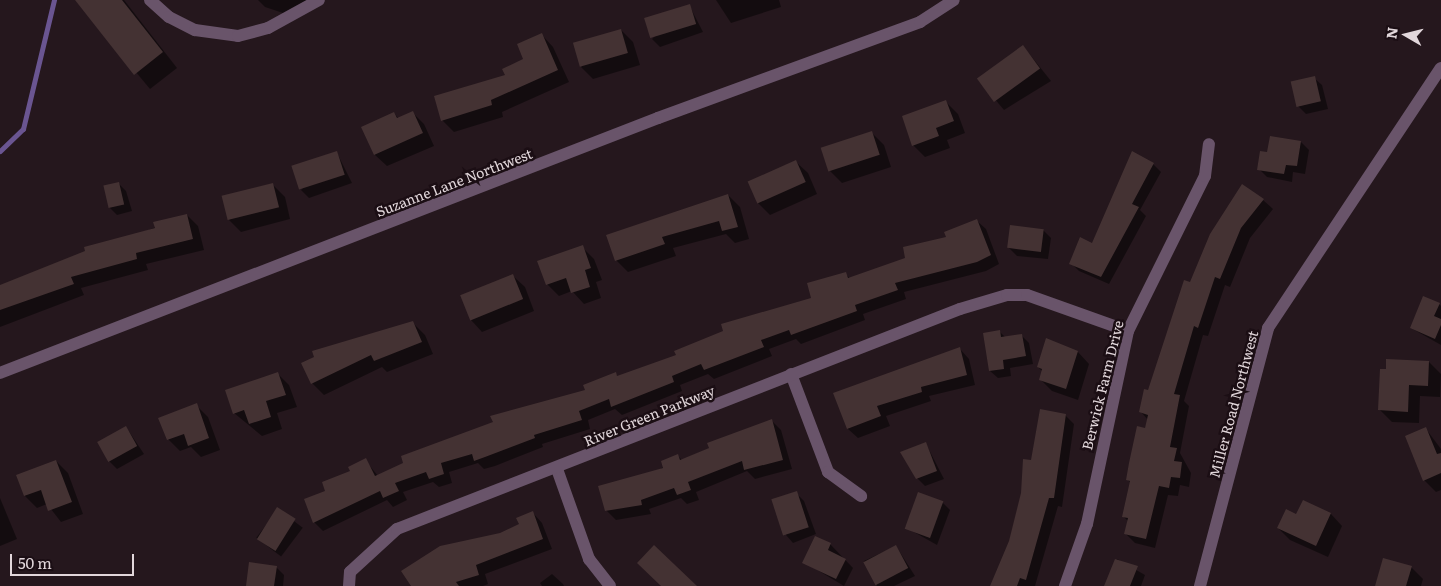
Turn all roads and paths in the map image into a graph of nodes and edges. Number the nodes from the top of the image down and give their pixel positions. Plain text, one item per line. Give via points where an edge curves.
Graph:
1 (150, 0) edge
2 (319, 0) edge
3 (954, 0) edge
4 (1441, 68) edge
5 (1209, 144) dead end
6 (1128, 331) junction
7 (0, 373) edge
8 (791, 374) junction
9 (557, 469) junction
10 (861, 496) dead end
11 (350, 586) edge
12 (610, 586) edge
13 (1065, 586) edge
14 (1200, 586) edge

1 - 2 street via 169,17 195,30 238,36 268,28
3 - 7 street, Suzanne Lane Northwest via 920,22 658,118
4 - 14 street, Miller Road Northwest via 1268,328
5 - 6 street, Berwick Farm Drive via 1205,176
6 - 8 street, River Green Parkway via 1027,295 985,301
6 - 13 street, Berwick Farm Drive via 1087,524
8 - 9 street, River Green Parkway
8 - 10 street via 828,472
9 - 11 street, River Green Parkway via 398,528 350,572
9 - 12 street via 589,559

